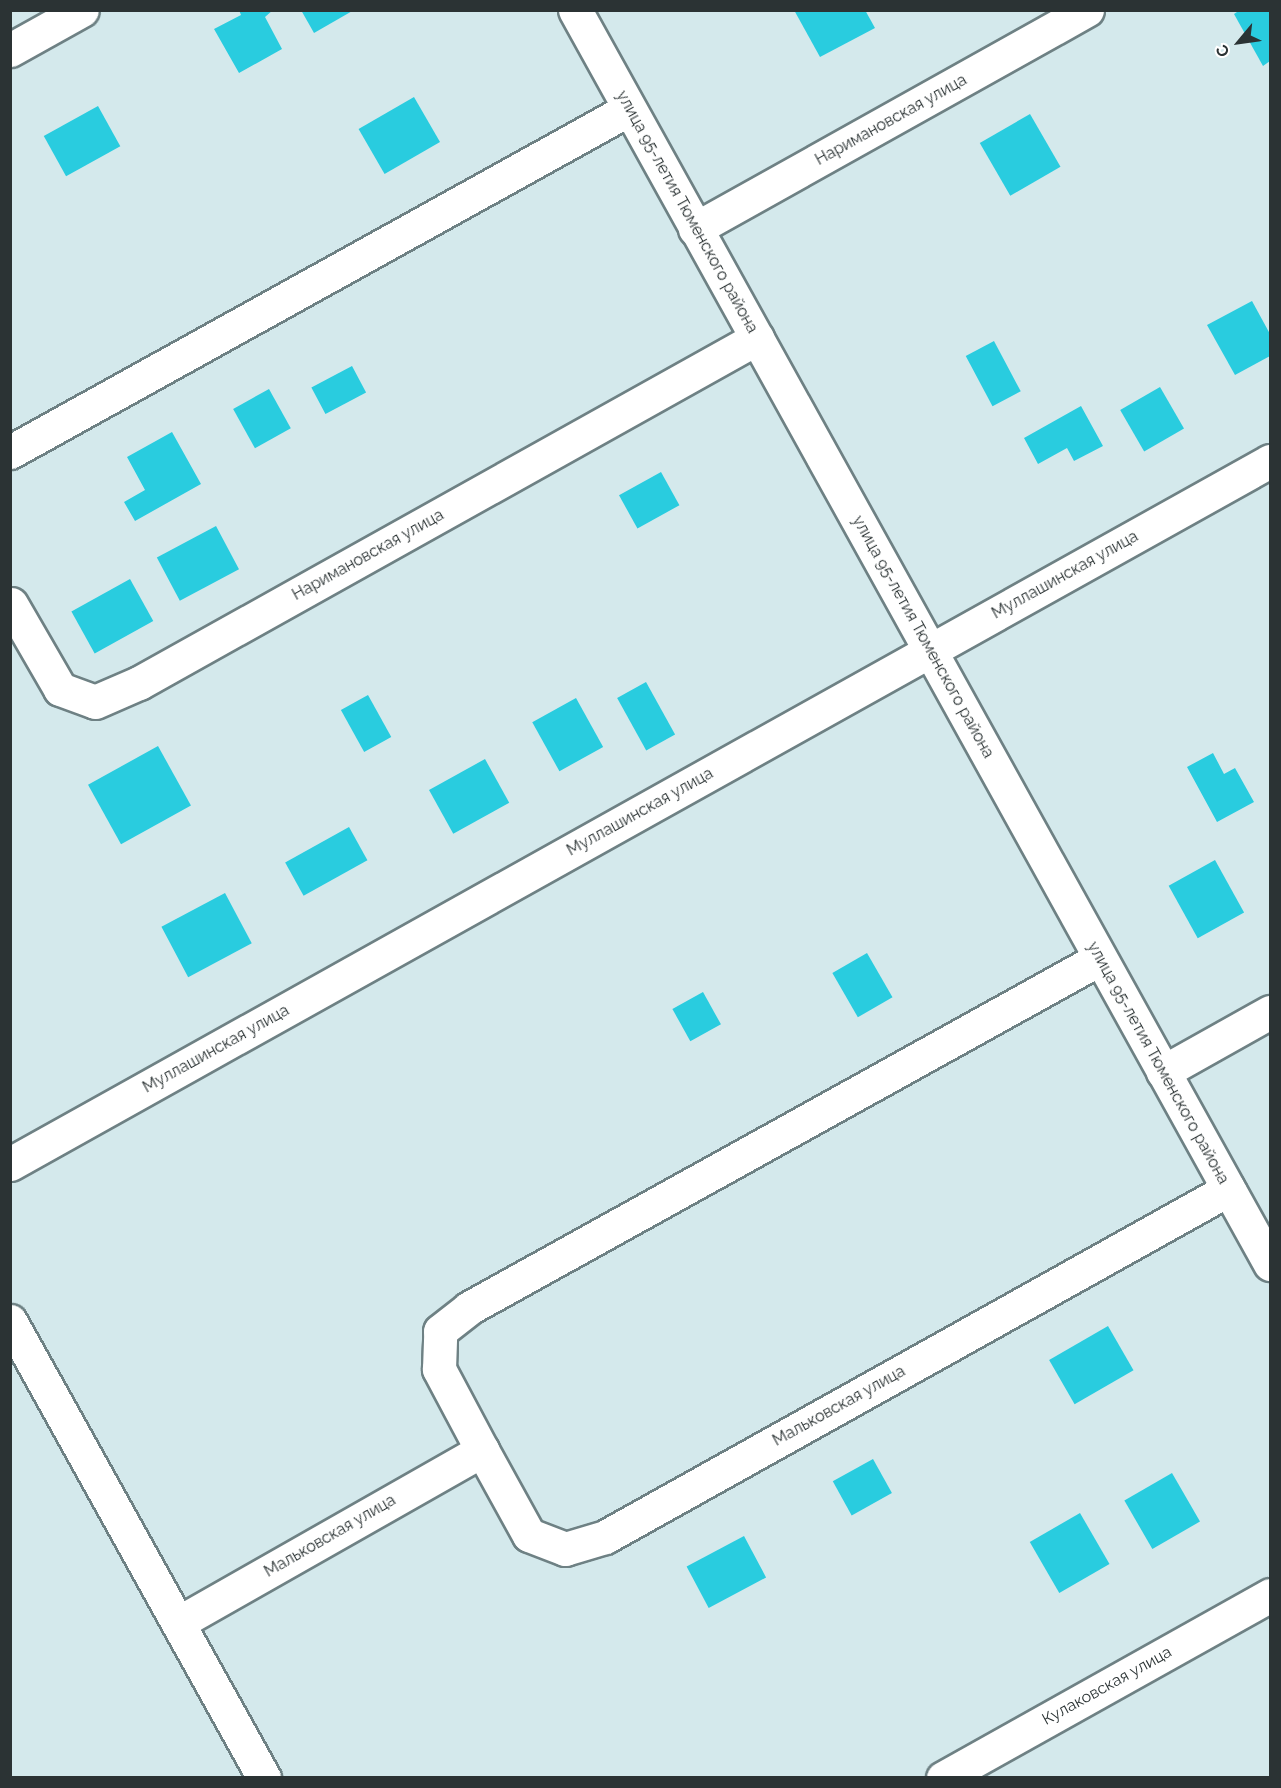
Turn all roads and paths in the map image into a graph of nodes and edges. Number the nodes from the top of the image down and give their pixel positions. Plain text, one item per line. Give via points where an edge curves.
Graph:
1 (82, 10) edge
2 (575, 10) edge
3 (1087, 10) edge
4 (48, 19) edge
5 (10, 50) edge
6 (629, 109) junction
7 (695, 229) junction
8 (757, 338) junction
9 (10, 452) edge
10 (1270, 461) edge
11 (11, 603) edge
12 (930, 650) junction
13 (1099, 959) junction
14 (1270, 1012) edge
15 (1163, 1072) junction
16 (10, 1164) edge
17 (1228, 1189) junction
18 (1270, 1264) edge
19 (10, 1321) edge
20 (482, 1450) junction
21 (1270, 1595) edge
22 (178, 1623) junction
23 (264, 1778) edge
24 (943, 1778) edge

1 - 4 street
2 - 6 street, улица 95-летия Тюменского района
3 - 7 street, Наримановская улица
4 - 5 street
6 - 7 street, улица 95-летия Тюменского района
6 - 9 street
7 - 8 street, улица 95-летия Тюменского района
8 - 11 street, Наримановская улица via 139,683 95,702 60,689
8 - 12 street, улица 95-летия Тюменского района
10 - 12 street, Муллашинская улица
12 - 13 street, улица 95-летия Тюменского района
12 - 16 street, Муллашинская улица
13 - 15 street, улица 95-летия Тюменского района
13 - 20 street, Мальковская улица via 469,1308 441,1332 439,1369
14 - 15 street
15 - 17 street, улица 95-летия Тюменского района
17 - 18 street, улица 95-летия Тюменского района
17 - 20 street, Мальковская улица via 605,1537 565,1549 529,1535
19 - 22 street
20 - 22 street, Мальковская улица
21 - 24 street, Кулаковская улица
22 - 23 street

